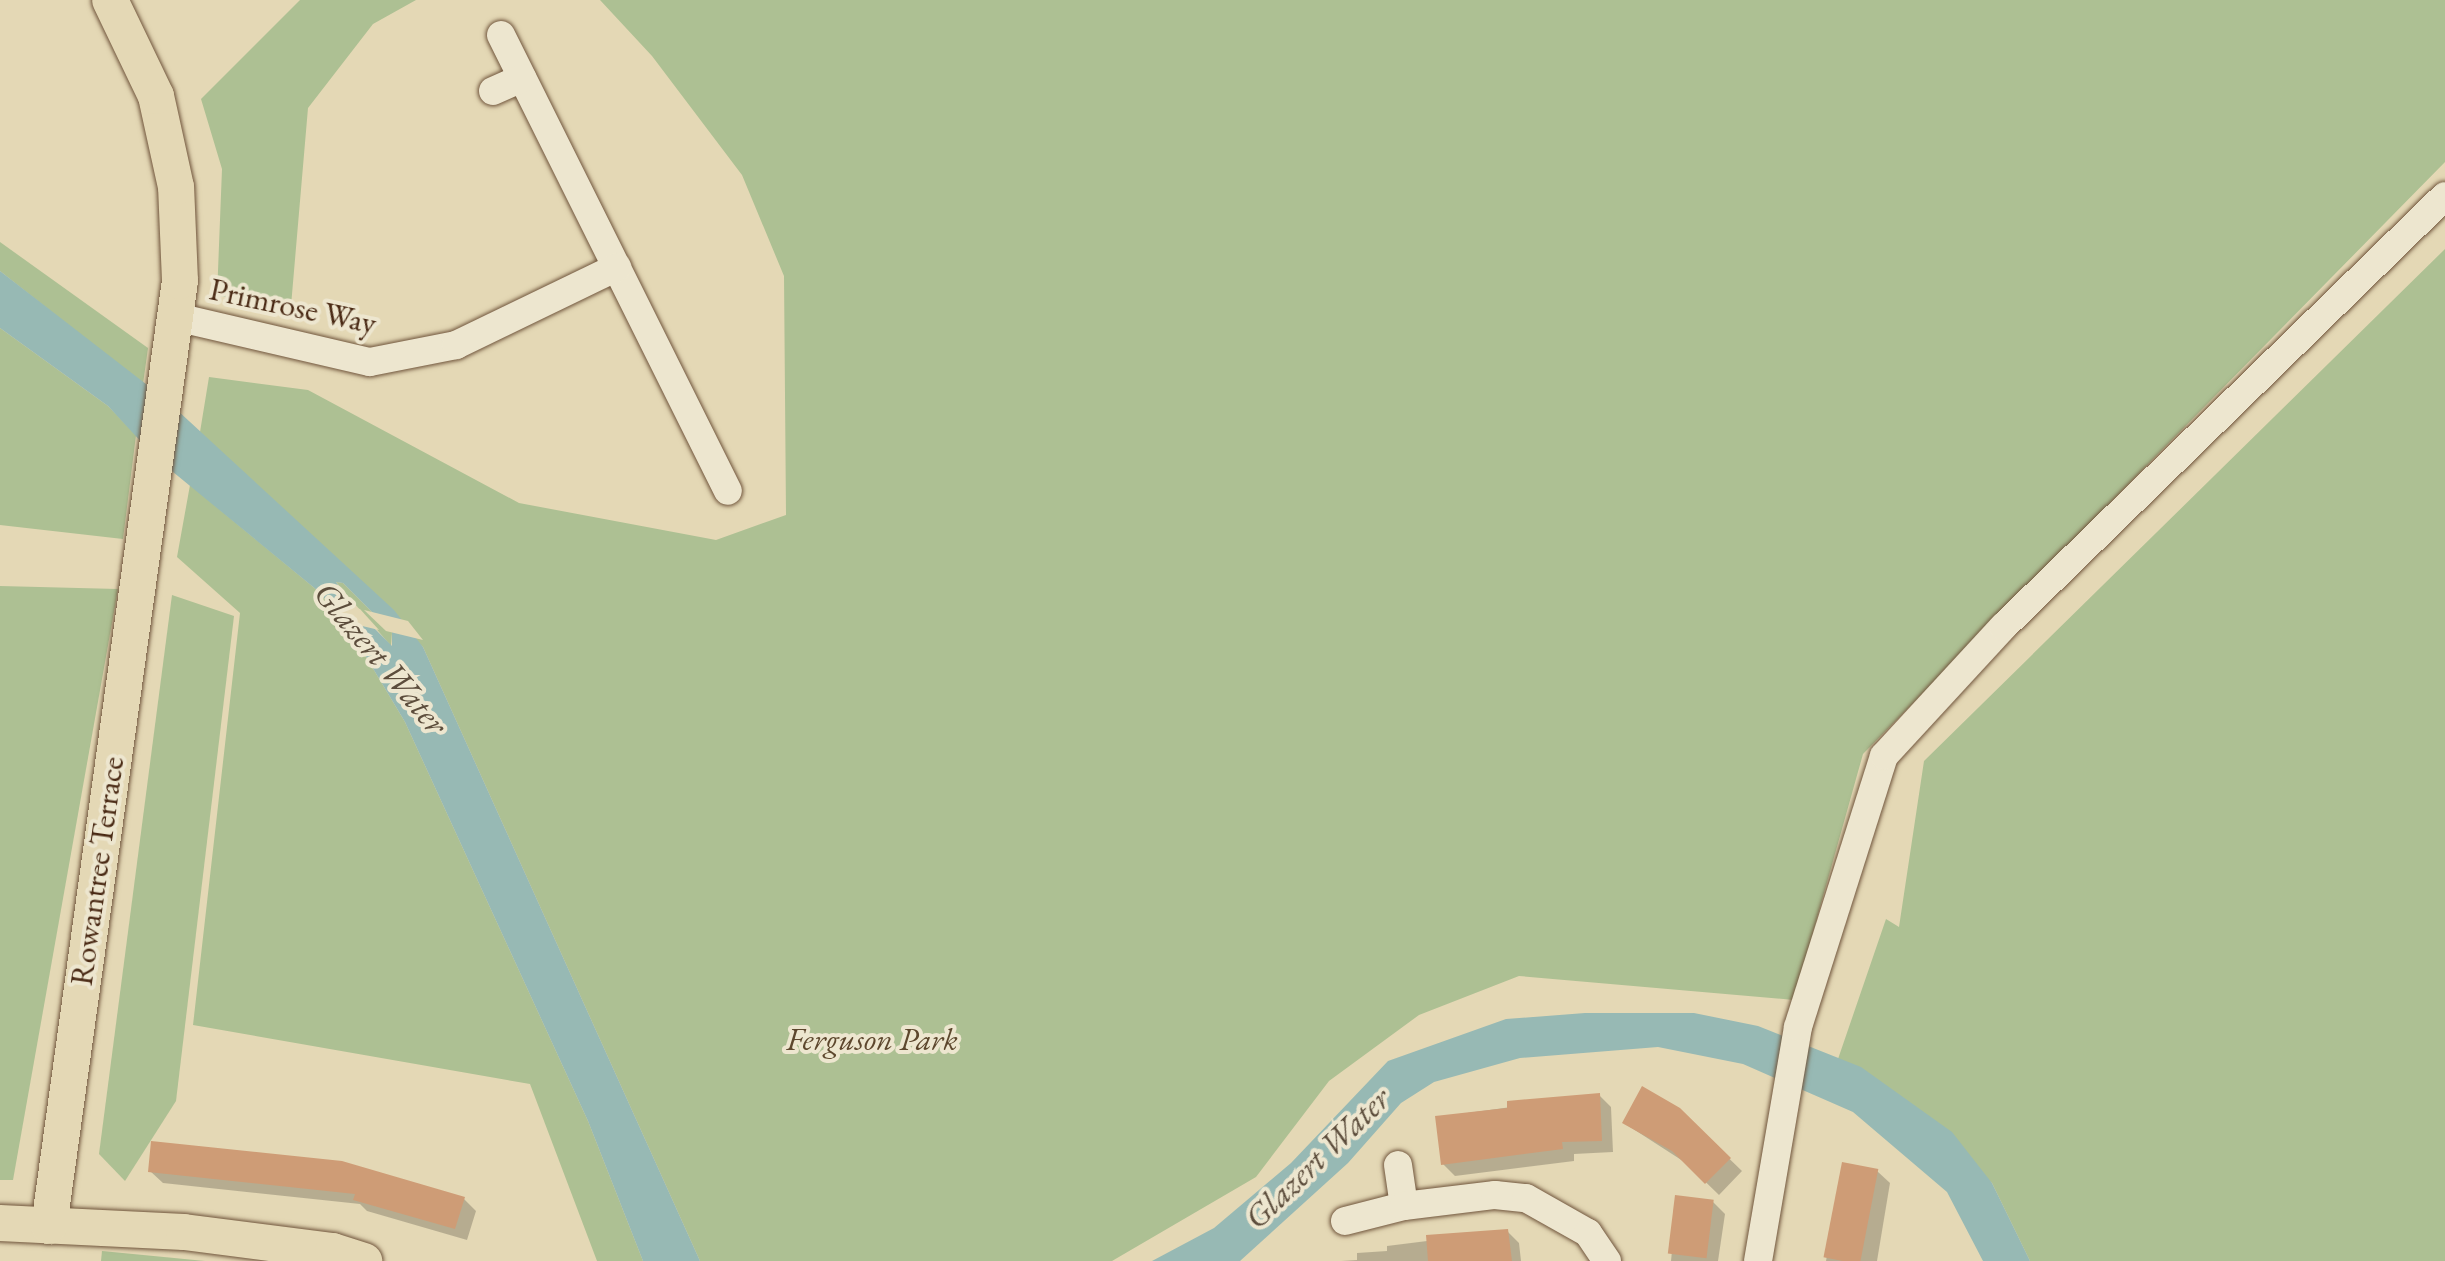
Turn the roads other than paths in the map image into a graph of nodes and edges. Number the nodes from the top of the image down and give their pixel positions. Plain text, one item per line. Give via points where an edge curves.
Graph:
1 (110, 0) edge
2 (501, 35) dead end
3 (522, 78) junction
4 (493, 91) dead end
5 (2445, 196) edge
6 (617, 267) junction
7 (176, 317) junction
8 (728, 491) dead end
9 (1398, 1165) dead end
10 (1404, 1206) junction
11 (1345, 1221) dead end
12 (0, 1223) edge
13 (49, 1226) junction
14 (364, 1261) edge
15 (1607, 1261) edge
16 (1758, 1261) edge

1 - 7 main road, Rowantree Terrace via 156,96 176,187
2 - 3 street
3 - 4 street
3 - 6 street
5 - 16 street via 2003,627 1884,756 1784,1086
6 - 7 street, Primrose Way via 456,345 370,362
6 - 8 street via 717,437
7 - 13 main road, Rowantree Terrace
9 - 10 street
10 - 11 street
10 - 15 street via 1495,1195 1526,1198 1588,1233
12 - 13 main road
13 - 14 main road via 184,1232 333,1251

